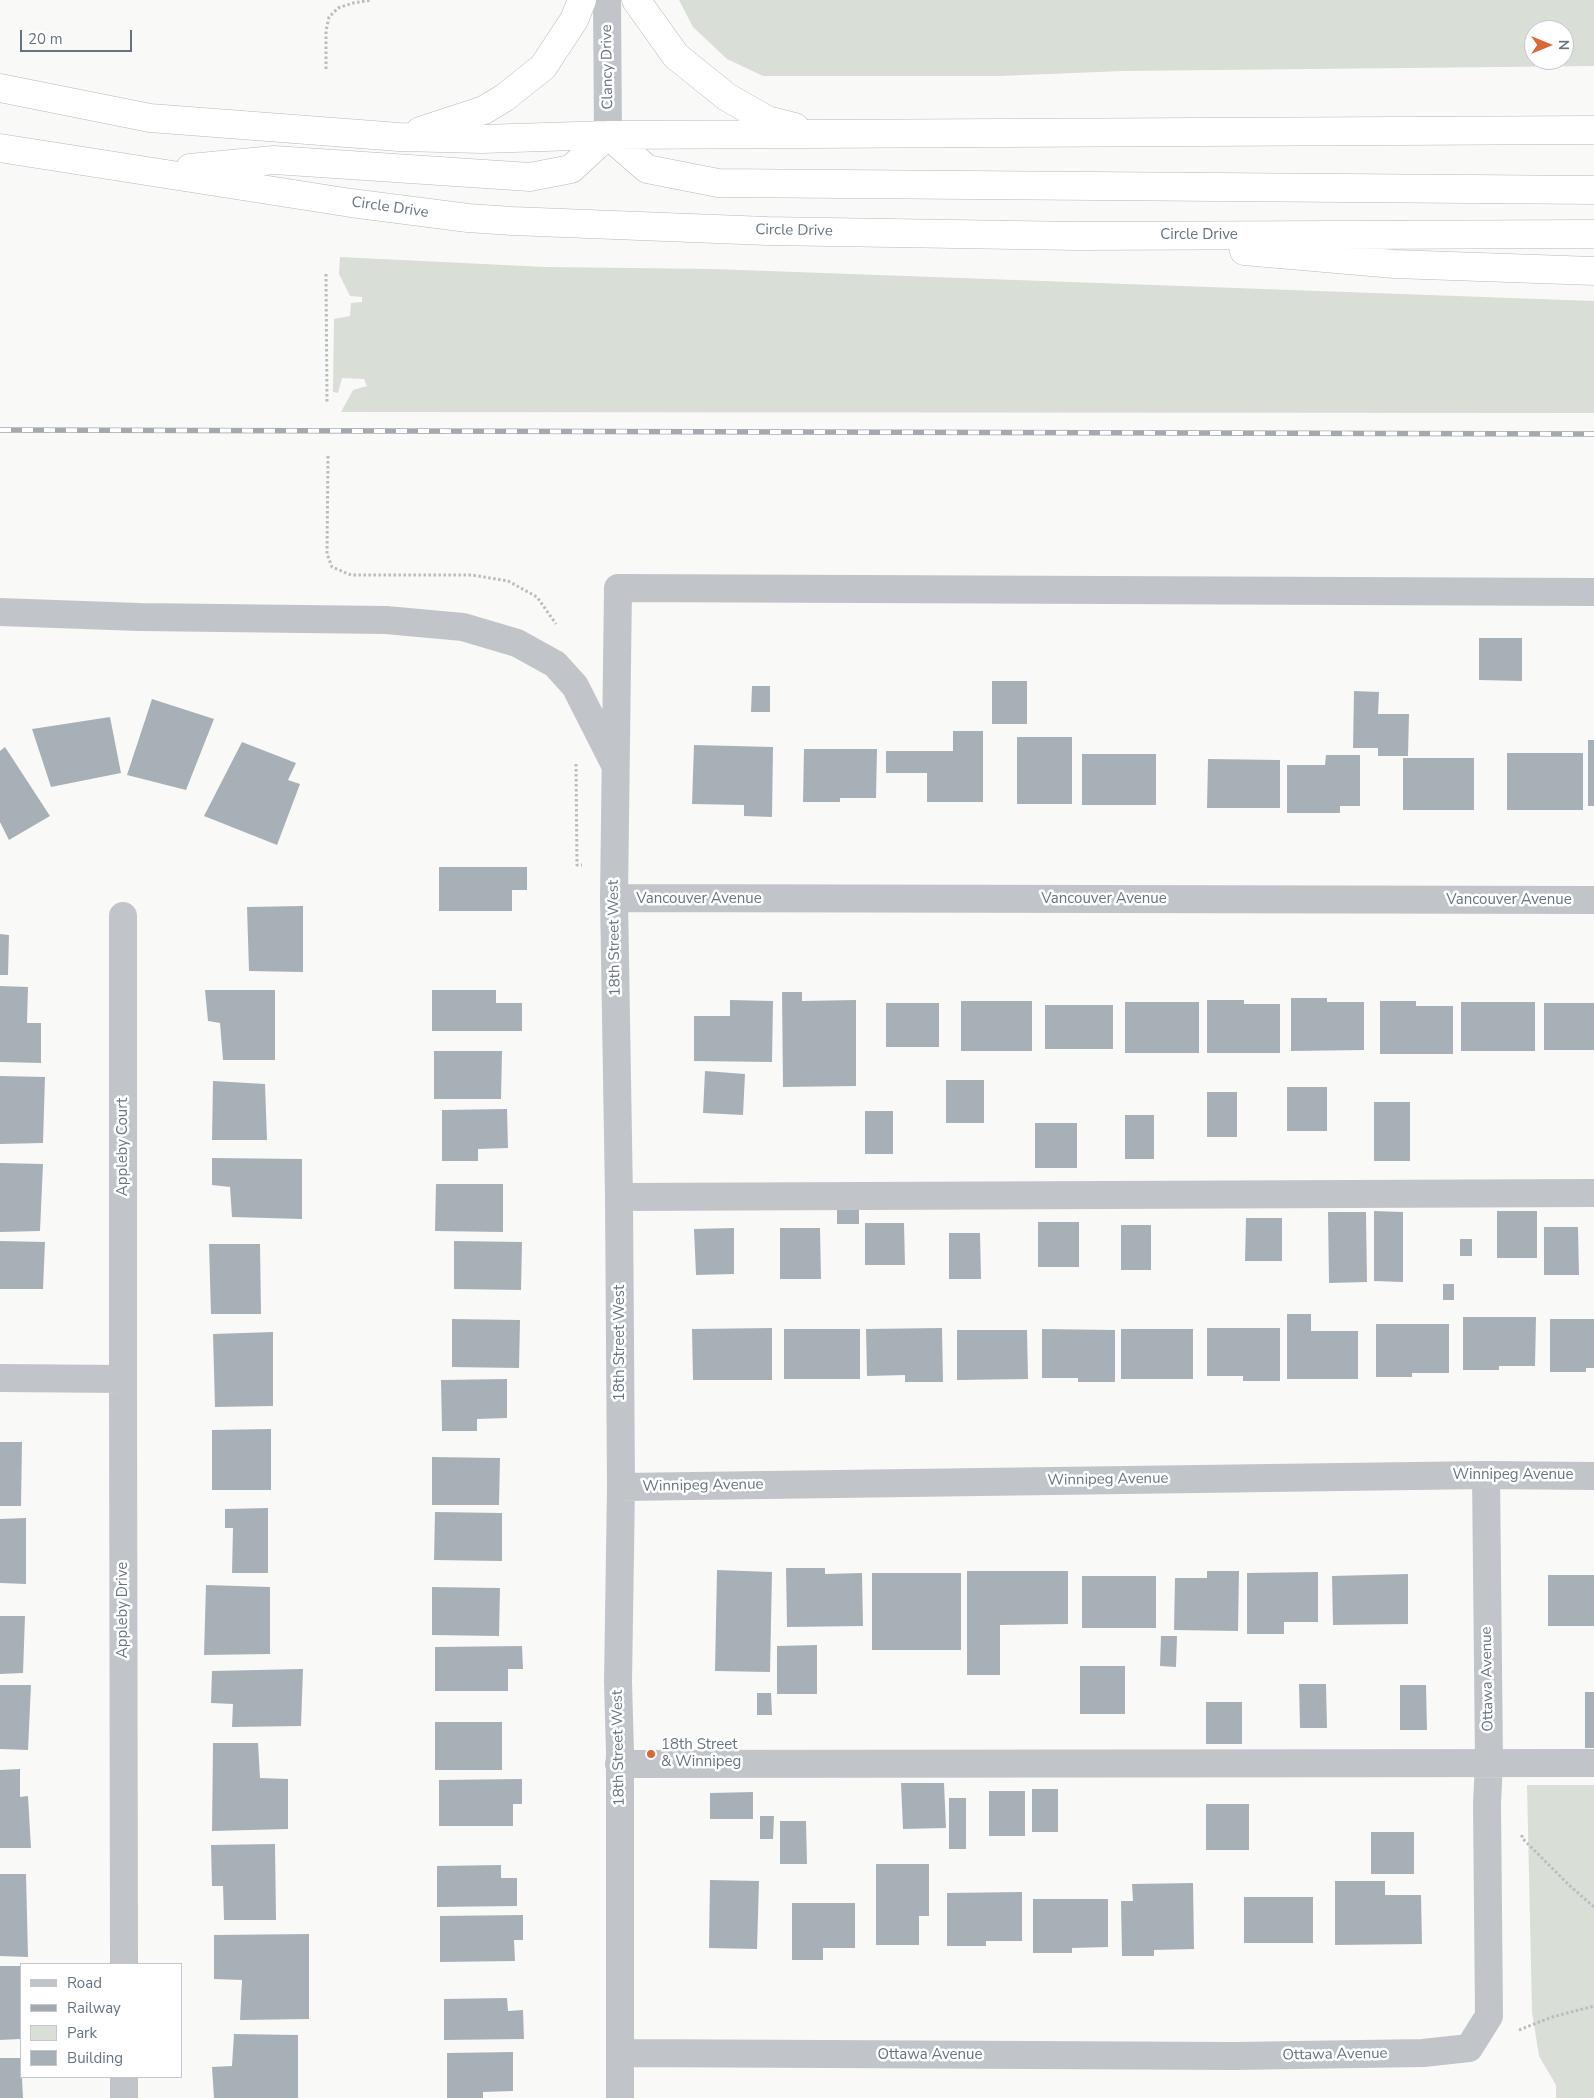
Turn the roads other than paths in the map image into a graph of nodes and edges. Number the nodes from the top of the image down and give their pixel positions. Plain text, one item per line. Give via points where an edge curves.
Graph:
1 (582, 0) edge
2 (607, 0) edge
3 (636, 0) edge
4 (0, 88) edge
5 (1594, 130) edge
6 (608, 135) junction
7 (828, 135) junction
8 (399, 137) junction
9 (0, 148) edge
10 (144, 172) junction
11 (1594, 190) edge
12 (1594, 234) edge
13 (1078, 236) junction
14 (1594, 271) edge
15 (1594, 592) edge
16 (0, 612) edge
17 (615, 765) junction
18 (614, 898) junction
19 (1594, 900) edge
20 (123, 916) dead end
21 (1594, 1193) edge
22 (620, 1197) junction
23 (0, 1378) edge
24 (123, 1379) junction
25 (1486, 1475) junction
26 (1594, 1476) edge
27 (621, 1487) junction
28 (1489, 1762) junction
29 (1594, 1763) edge
30 (620, 1764) junction
31 (124, 1963) edge
32 (621, 2053) junction
33 (124, 2078) edge
34 (124, 2098) edge
35 (620, 2098) edge

1 - 8 highway via 574,20 543,67 504,98 484,110
2 - 6 street, Clancy Drive
3 - 7 highway via 676,56 727,97 767,120
4 - 8 highway via 150,118
5 - 7 highway
6 - 7 highway
6 - 8 highway via 482,139
6 - 10 highway via 571,168 530,177 274,160
6 - 11 highway via 647,169 718,183
9 - 10 highway, Circle Drive
10 - 13 highway, Circle Drive via 468,218 767,231
12 - 13 highway, Circle Drive
13 - 14 highway via 1394,264
15 - 17 street, 18th Street West via 618,588
16 - 17 street via 386,620 463,627 516,643 555,664 574,686
17 - 18 street, 18th Street West
18 - 19 street, Vancouver Avenue
18 - 22 street, 18th Street West
20 - 24 street, Appleby Court
21 - 22 street
22 - 27 street, 18th Street West
23 - 24 street
24 - 31 street, Appleby Drive
25 - 26 street, Winnipeg Avenue
25 - 27 street, Winnipeg Avenue
25 - 28 street, Ottawa Avenue
27 - 30 street, 18th Street West
28 - 29 street
28 - 30 street
28 - 32 street, Ottawa Avenue via 1489,2016 1469,2048 1423,2054 1235,2056
30 - 32 street, 18th Street West
32 - 35 street, 18th Street West
33 - 34 street

